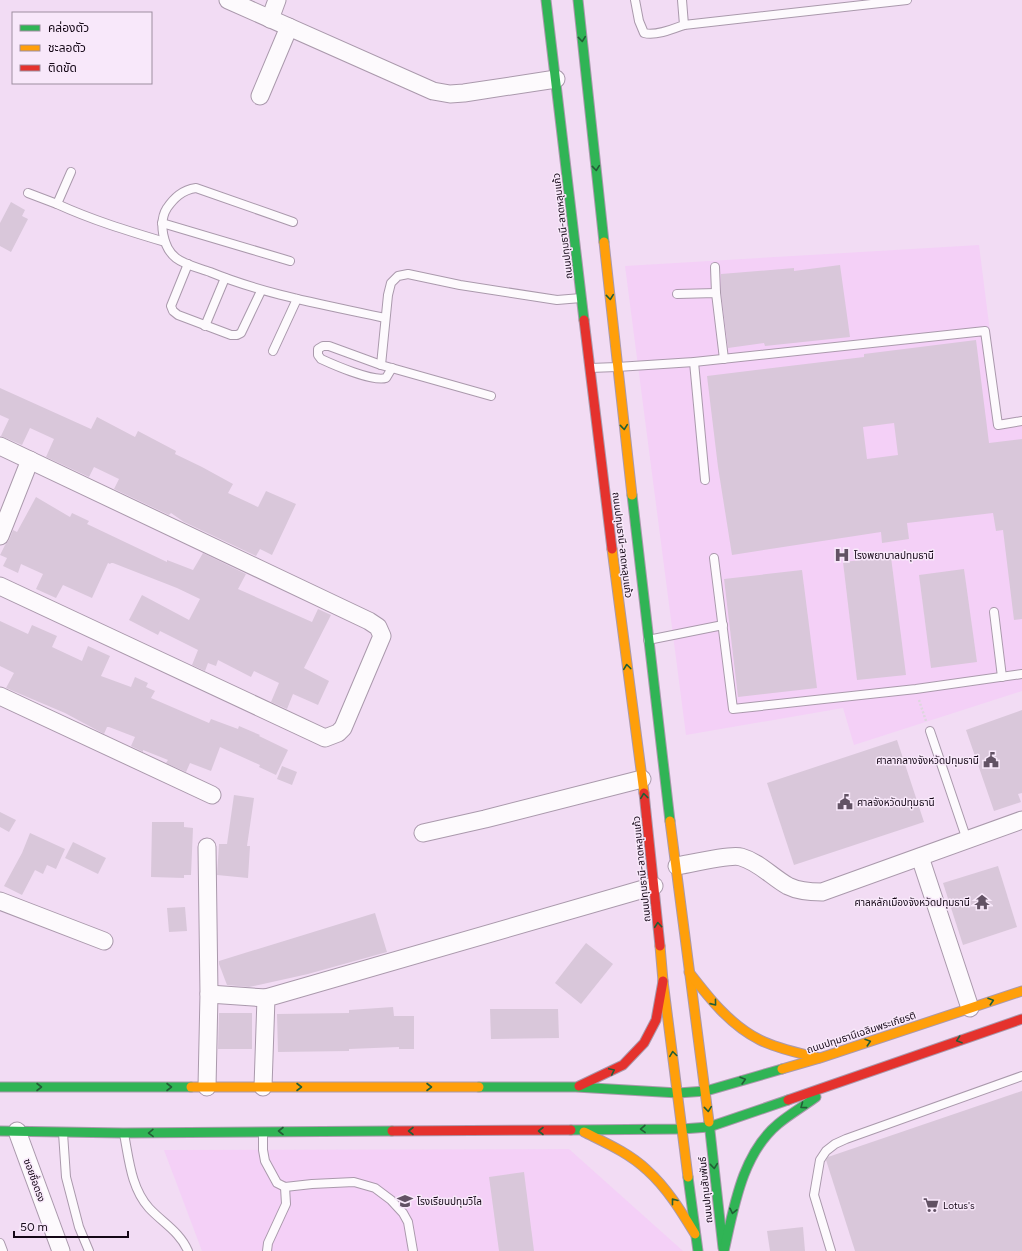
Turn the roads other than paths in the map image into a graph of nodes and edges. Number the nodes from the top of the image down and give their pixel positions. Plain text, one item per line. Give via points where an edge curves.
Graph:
1 (228, 0) edge
2 (277, 0) edge
3 (546, 0) edge
4 (578, 0) edge
5 (636, 0) edge
6 (682, 0) edge
7 (907, 0) edge
8 (270, 19) junction
9 (684, 25) junction
10 (289, 27) junction
11 (556, 79) junction
12 (260, 96) dead end
13 (71, 172) dead end
14 (28, 193) dead end
15 (57, 204) junction
16 (293, 222) dead end
17 (162, 223) junction
18 (165, 242) junction
19 (290, 261) dead end
20 (188, 264) junction
21 (715, 267) dead end
22 (224, 278) junction
23 (261, 291) junction
24 (716, 293) junction
25 (677, 294) dead end
26 (297, 298) junction
27 (581, 298) junction
28 (385, 318) junction
29 (205, 326) junction
30 (273, 352) dead end
31 (724, 359) junction
32 (694, 362) junction
33 (381, 365) junction
34 (617, 367) junction
35 (392, 368) junction
36 (589, 368) junction
37 (491, 396) dead end
38 (1022, 421) edge
39 (0, 446) edge
40 (30, 460) junction
41 (705, 480) dead end
42 (0, 536) edge
43 (714, 558) dead end
44 (0, 586) edge
45 (994, 612) dead end
46 (723, 625) junction
47 (648, 640) junction
48 (1022, 674) edge
49 (1002, 677) junction
50 (0, 696) edge
51 (930, 731) road end
52 (642, 779) junction
53 (212, 795) dead end
54 (1022, 820) edge
55 (423, 833) dead end
56 (967, 840) junction
57 (207, 847) dead end
58 (920, 857) junction
59 (677, 866) junction
60 (654, 886) junction
61 (0, 901) edge
62 (104, 941) dead end
63 (689, 972) junction
64 (663, 981) junction
65 (1022, 991) edge
66 (209, 994) junction
67 (266, 998) junction
68 (970, 1008) junction
69 (1022, 1018) edge
70 (820, 1058) junction
71 (1022, 1076) edge
72 (834, 1083) junction
73 (0, 1087) edge
74 (207, 1087) junction
75 (263, 1087) junction
76 (576, 1087) junction
77 (706, 1091) junction
78 (678, 1093) junction
79 (709, 1127) junction
80 (682, 1129) junction
81 (580, 1130) junction
82 (8, 1131) edge
83 (263, 1131) junction
84 (63, 1132) junction
85 (123, 1133) junction
86 (285, 1187) junction
87 (695, 1234) junction
88 (0, 1243) edge
89 (3, 1251) edge
90 (61, 1251) edge
91 (89, 1251) edge
92 (188, 1251) edge
93 (267, 1251) edge
94 (413, 1251) edge
95 (698, 1251) edge
96 (724, 1251) edge
97 (831, 1251) edge

1 - 8 street
2 - 8 street
3 - 11 main road, ถนนปทุมธานี-ลาดหลุมแก้ว
4 -> 34 main road, ถนนปทุมธานี-ลาดหลุมแก้ว
5 - 9 lane via 644,33 661,32
6 - 9 lane
7 - 9 lane
8 - 10 street
10 - 11 street via 433,91 464,93
10 - 12 street
11 - 27 main road, ถนนปทุมธานี-ลาดหลุมแก้ว
13 - 15 lane
14 - 15 lane
15 - 18 lane via 80,215
16 - 17 lane via 196,188 184,191 171,202
17 - 18 lane
17 - 19 lane
18 - 20 lane via 177,258
20 - 22 lane
20 - 29 lane via 171,306 178,315
21 - 24 lane
22 - 23 lane
22 - 29 lane
23 - 26 lane
23 - 29 lane via 241,332 237,335
24 - 25 lane
24 - 31 lane
26 - 28 lane
26 - 30 lane
27 - 28 lane via 556,300 529,297 408,274 398,276 391,283
27 - 36 main road, ถนนปทุมธานี-ลาดหลุมแก้ว
28 - 33 lane
31 - 32 lane
31 - 38 lane via 985,331 998,425
32 - 34 lane
32 - 41 lane
33 - 35 lane
33 - 35 lane via 329,346 318,349 321,359 369,377 386,378
34 - 36 lane
34 -> 47 main road, ถนนปทุมธานี-ลาดหลุมแก้ว
35 - 37 lane
52 -> 36 main road, ถนนปทุมธานี-ลาดหลุมแก้ว
39 - 40 street
40 - 42 street
40 - 44 street via 369,621 378,627 382,636 343,728 325,738
43 - 46 lane
45 - 49 lane
46 - 47 lane
46 - 49 lane via 733,709
47 - 59 main road, ถนนปทุมธานี-ลาดหลุมแก้ว
48 - 49 lane
50 - 53 street
51 - 56 lane
52 - 55 street
60 -> 52 main road, ถนนปทุมธานี-ลาดหลุมแก้ว
54 - 56 street
56 - 58 street
57 - 66 street
58 - 59 street via 822,892 789,887 754,861 739,856
58 - 68 street
59 - 63 main road, ถนนปทุมธานี-ลาดหลุมแก้ว
64 -> 60 main road, ถนนปทุมธานี-ลาดหลุมแก้ว
60 - 67 street
61 - 62 street
63 -> 70 main road via 720,1010 750,1034 774,1046
63 - 77 main road, ถนนปทุมธานี-ลาดหลุมแก้ว
76 -> 64 main road via 623,1065 644,1043 656,1020
78 -> 64 main road, ถนนปทุมธานี-ลาดหลุมแก้ว
68 -> 65 main road, ถนนปทุมธานีเฉลิมพระเกียรติ
66 - 67 street
66 - 74 street
67 - 75 street
70 -> 68 main road, ถนนปทุมธานีเฉลิมพระเกียรติ
69 -> 72 main road
77 -> 70 main road, ถนนปทุมธานีเฉลิมพระเกียรติ
71 - 97 lane via 846,1139 826,1151 820,1160 814,1195
72 - 79 main road
72 -> 96 main road via 778,1124 761,1142 736,1197
73 -> 74 main road, ถนนปทุมธานีเฉลิมพระเกียรติ
74 - 75 main road, ถนนปทุมธานีเฉลิมพระเกียรติ
75 -> 76 main road, ถนนปทุมธานีเฉลิมพระเกียรติ
76 - 78 main road, ถนนปทุมธานีเฉลิมพระเกียรติ
77 - 78 main road, ถนนปทุมธานีเฉลิมพระเกียรติ
77 -> 79 main road, ถนนปทุมสัมพันธ์
78 - 80 main road, ถนนปทุมสัมพันธ์
79 - 80 main road
79 -> 96 main road, ถนนปทุมสัมพันธ์
80 -> 81 main road
80 - 87 main road, ถนนปทุมสัมพันธ์
81 -> 83 main road
87 -> 81 main road via 677,1205 639,1162
82 - 84 main road
82 - 90 street, ซอยซื่อตรง
83 -> 85 main road
83 - 86 lane via 265,1161 277,1183
84 - 85 main road
84 - 91 lane via 66,1177 79,1227
85 - 92 lane via 135,1186 149,1208 184,1241
86 - 93 lane via 286,1204 268,1243
86 - 94 lane via 354,1182 375,1188 404,1213
87 - 95 main road, ถนนปทุมสัมพันธ์
88 - 89 lane

